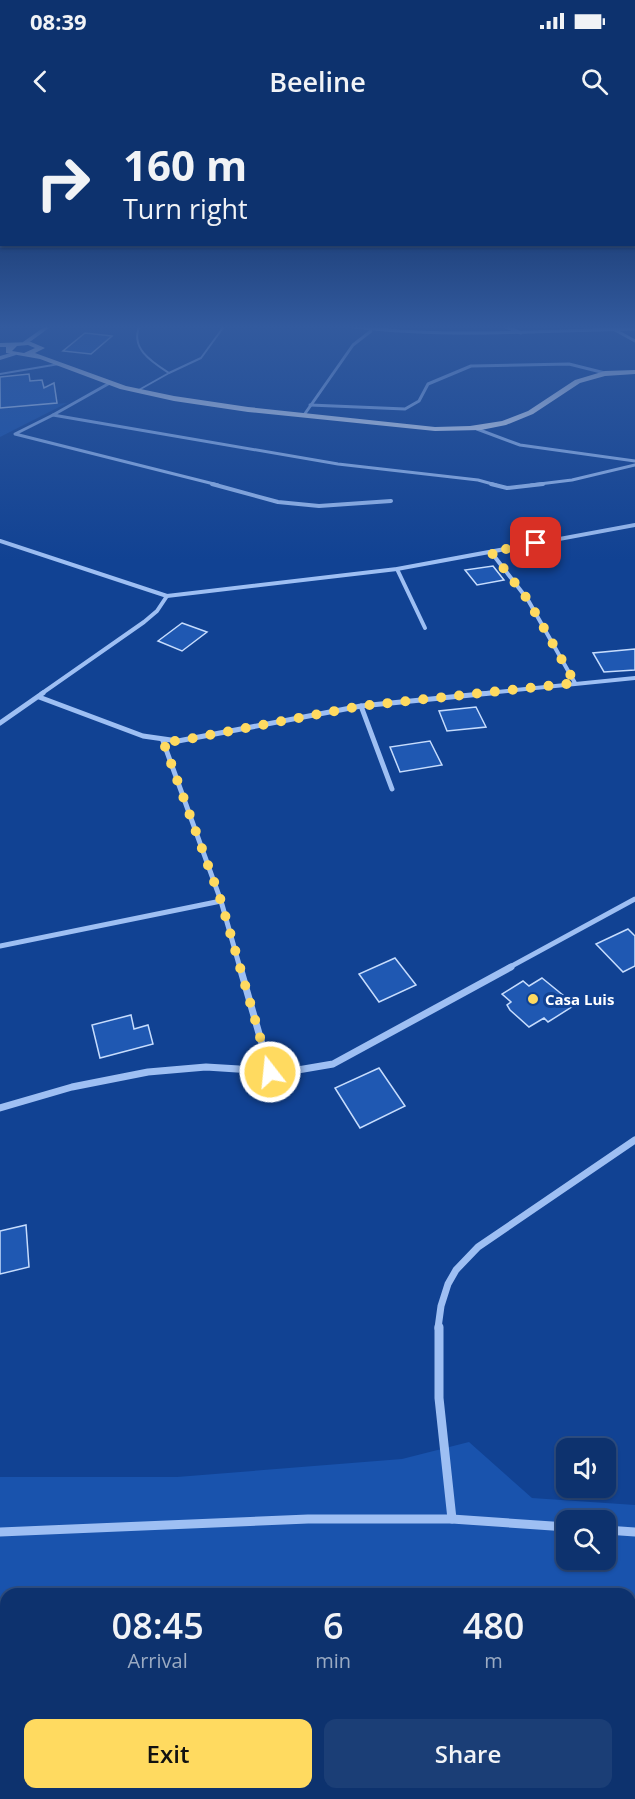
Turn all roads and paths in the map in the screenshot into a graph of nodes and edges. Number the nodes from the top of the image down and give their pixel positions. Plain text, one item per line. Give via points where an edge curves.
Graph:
1 (74, 403) edge
2 (223, 403) edge
3 (415, 403) edge
4 (543, 403) edge
5 (310, 405) joint
6 (53, 415) junction
7 (304, 415) junction
8 (477, 429) junction
9 (635, 463) edge
10 (391, 501) dead end
11 (635, 525) edge
12 (0, 541) edge
13 (491, 552) junction
14 (397, 569) junction
15 (167, 596) junction
16 (425, 628) dead end
17 (635, 678) edge
18 (575, 683) junction
19 (39, 697) junction
20 (361, 706) junction
21 (0, 723) edge
22 (163, 741) junction
23 (392, 789) dead end
24 (635, 899) edge
25 (221, 901) junction
26 (0, 946) edge
27 (270, 1072) junction
28 (0, 1108) edge
29 (635, 1140) edge
30 (452, 1519) junction
31 (556, 1526) edge
32 (616, 1531) edge
33 (0, 1532) edge
34 (635, 1532) edge

1 - 6 street
2 - 7 main road
3 - 5 street via 405,409
4 - 8 main road via 527,414
5 - 7 street
6 - 9 street via 338,464 478,480 507,488 572,480
6 - 10 street via 15,434 279,502 319,506
7 - 8 main road via 435,429
8 - 9 street via 520,445
11 - 13 street
12 - 15 street
13 - 14 street
13 - 18 street via 528,600
14 - 15 street
14 - 16 street
15 - 19 street via 144,622
17 - 18 street
18 - 20 street
19 - 21 street
19 - 22 street
20 - 22 street
20 - 23 street
22 - 25 street
24 - 27 street via 333,1064 305,1071
25 - 26 street
25 - 27 street
27 - 28 street via 222,1067 165,1069 57,1091
29 - 30 street via 489,1239 465,1259 448,1285 437,1322
30 - 31 street
30 - 33 street via 308,1519
32 - 34 street

